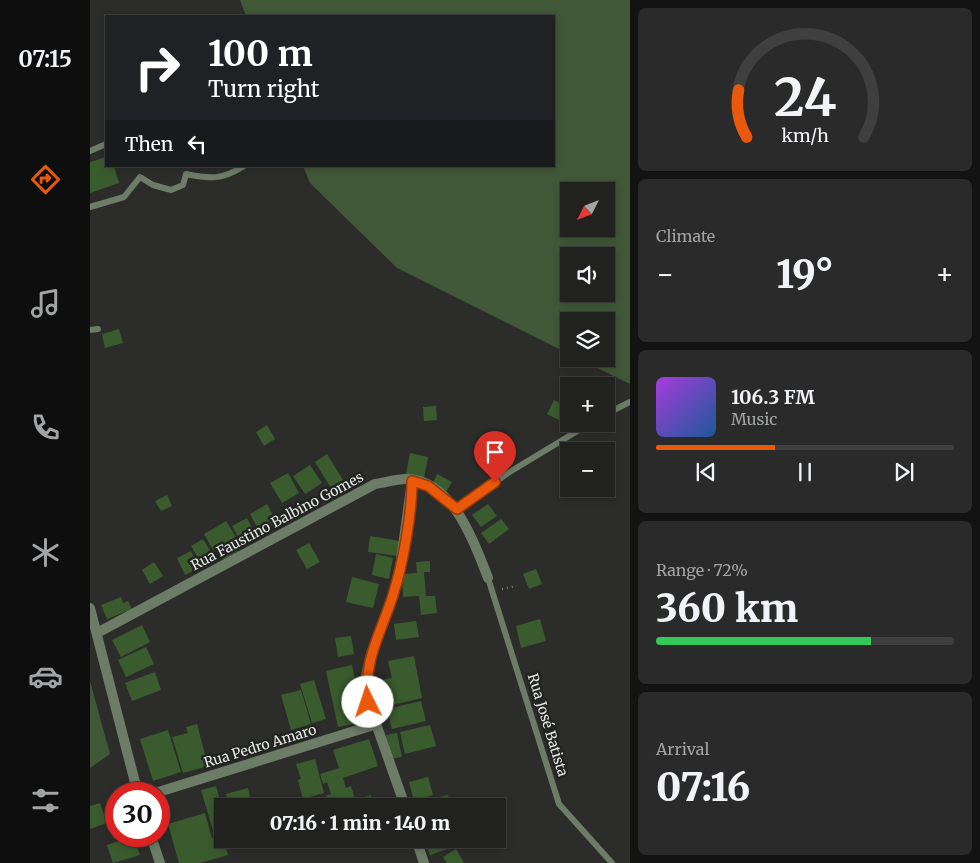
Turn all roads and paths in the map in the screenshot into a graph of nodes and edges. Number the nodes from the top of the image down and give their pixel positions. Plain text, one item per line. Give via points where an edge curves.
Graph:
1 (105, 144) edge
2 (90, 151) edge
3 (242, 167) edge
4 (90, 207) edge
5 (98, 329) dead end
6 (90, 330) edge
7 (630, 402) edge
8 (615, 410) edge
9 (576, 432) edge
10 (412, 481) junction
11 (457, 509) junction
12 (488, 578) joint
13 (517, 586) dead end
14 (493, 591) junction
15 (90, 608) edge
16 (96, 633) junction
17 (377, 724) junction
18 (135, 782) edge
19 (170, 788) edge
20 (402, 798) edge
21 (155, 847) edge
22 (419, 848) edge
23 (160, 863) edge
24 (424, 863) edge
25 (612, 863) edge

1 - 2 lane
3 - 4 lane via 230,175 216,178 186,174 183,185 171,190 140,177 124,197
5 - 6 lane
7 - 8 lane
9 - 11 lane
10 - 11 street, Rua Faustino Balbino Gomes via 428,486
10 - 16 street, Rua Faustino Balbino Gomes via 375,484
10 - 17 street via 394,594 365,680 368,702
11 - 12 street, Rua Faustino Balbino Gomes
12 - 14 lane, Rua José Batista
13 - 14 path
14 - 25 lane, Rua José Batista via 559,804
15 - 16 street
16 - 18 street
17 - 19 street, Rua Pedro Amaro
17 - 20 street
21 - 23 street
22 - 24 street

